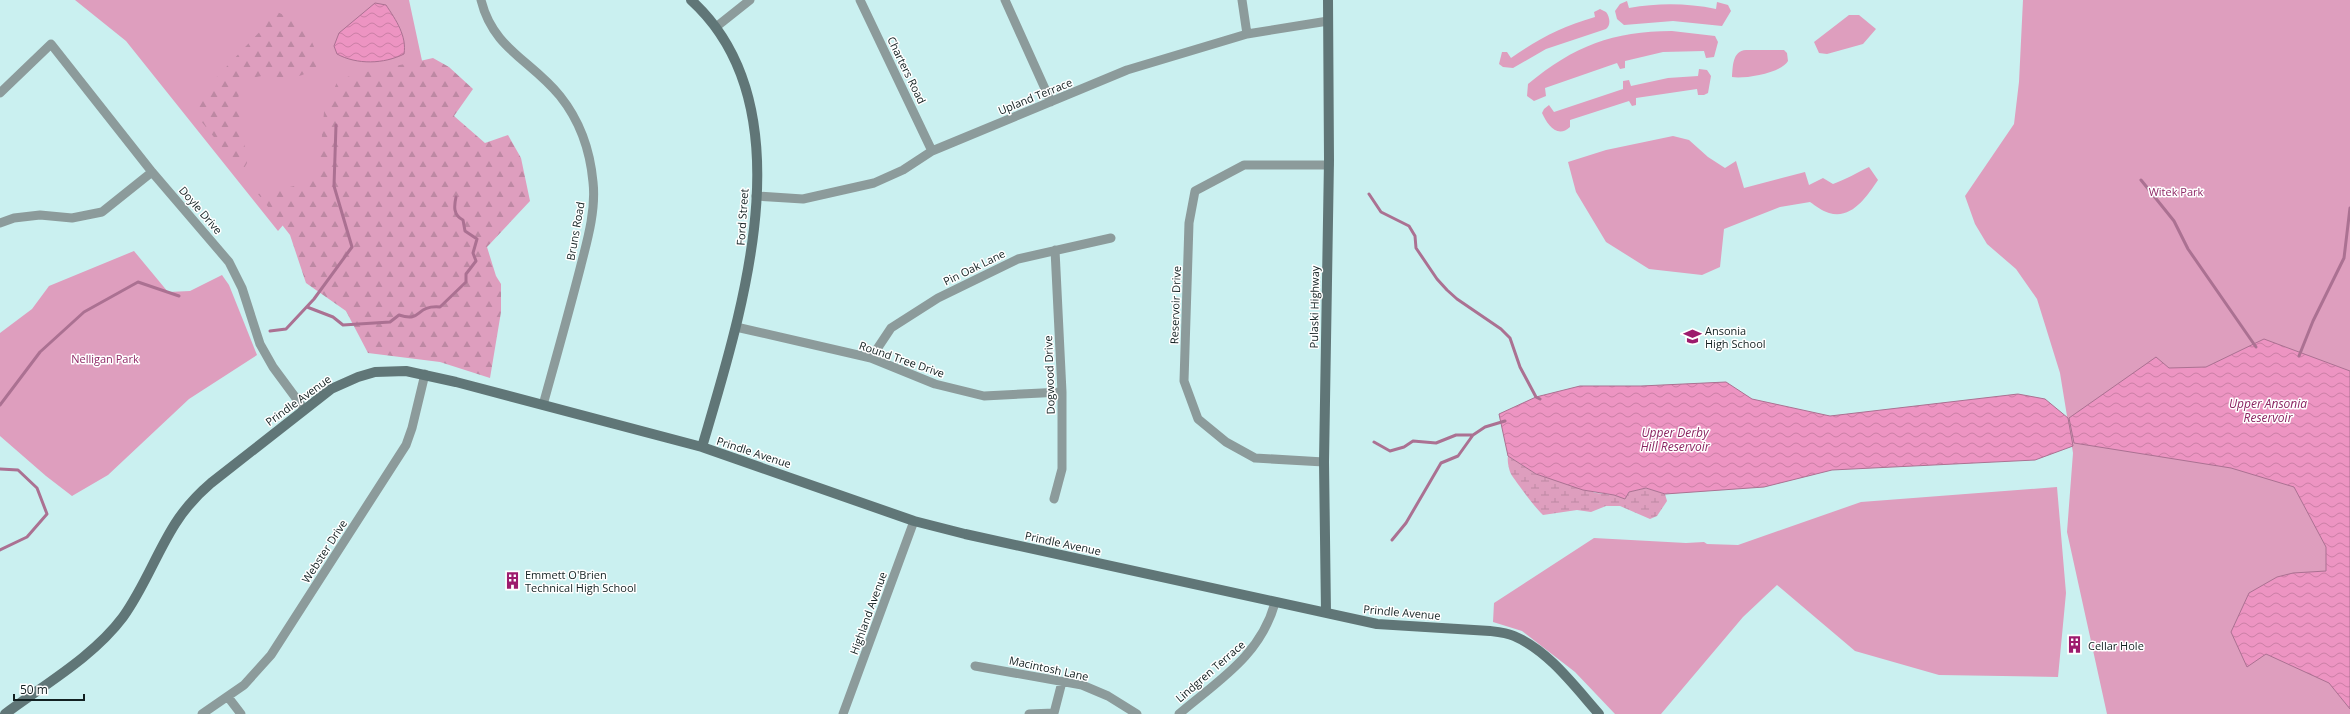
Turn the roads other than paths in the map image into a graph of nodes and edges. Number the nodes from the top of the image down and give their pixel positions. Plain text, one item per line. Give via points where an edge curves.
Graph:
1 (480, 0) edge
2 (691, 0) edge
3 (750, 0) edge
4 (860, 0) edge
5 (1005, 0) edge
6 (1242, 0) edge
7 (1328, 0) edge
8 (1328, 21) junction
9 (716, 27) junction
10 (1247, 34) junction
11 (0, 93) edge
12 (1051, 102) junction
13 (932, 150) junction
14 (1329, 165) junction
15 (152, 172) junction
16 (756, 196) junction
17 (0, 223) edge
18 (1111, 238) dead end
19 (1055, 250) junction
20 (736, 327) junction
21 (871, 358) junction
22 (425, 374) junction
23 (1062, 392) junction
24 (543, 405) junction
25 (304, 409) junction
26 (702, 447) junction
27 (1324, 462) junction
28 (1054, 499) dead end
29 (914, 521) junction
30 (1275, 603) junction
31 (1326, 614) junction
32 (975, 666) dead end
33 (1062, 682) junction
34 (228, 697) junction
35 (5, 714) edge
36 (202, 714) edge
37 (241, 714) edge
38 (843, 714) edge
39 (1029, 714) edge
40 (1137, 714) edge
41 (1179, 714) edge
42 (1599, 714) edge

1 - 24 street, Bruns Road via 497,36 554,88 573,113 583,134 594,183 593,208 586,244
2 - 9 main road, Ford Street
3 - 9 street
4 - 13 street, Charters Road
5 - 12 street
6 - 10 street
7 - 8 main road, Pulaski Highway
8 - 10 street, Upland Terrace
8 - 14 main road, Pulaski Highway
9 - 16 main road, Ford Street via 739,69 751,110 755,136
10 - 12 street, Upland Terrace via 1127,70
11 - 15 street, Doyle Drive via 51,44
12 - 13 street, Upland Terrace
13 - 16 street, Upland Terrace via 903,170 874,183 802,199
14 - 27 main road, Pulaski Highway
14 - 27 street, Reservoir Drive via 1244,165 1195,191 1189,223 1184,381 1198,419 1226,442 1255,458
15 - 17 street via 102,212 72,218 40,215 14,218
15 - 25 street, Doyle Drive via 229,262 242,288 260,344 273,367
16 - 20 main road, Ford Street via 750,266
18 - 19 street, Pin Oak Lane
19 - 21 street, Pin Oak Lane via 1018,259 938,298 891,328
19 - 23 street, Dogwood Drive
20 - 21 street, Round Tree Drive
20 - 26 main road, Ford Street
21 - 23 street, Round Tree Drive via 935,384 984,396
22 - 24 main road, Prindle Avenue
22 - 25 main road, Prindle Avenue via 388,371 358,377 331,389
22 - 34 street, Webster Drive via 412,428 406,445 394,465 271,655 257,673
23 - 28 street, Dogwood Drive via 1062,469
24 - 26 main road, Prindle Avenue
25 - 35 main road, Prindle Avenue via 195,498 174,524 135,600 104,638
26 - 29 main road, Prindle Avenue
27 - 31 main road, Pulaski Highway
29 - 30 main road, Prindle Avenue
29 - 38 street, Highland Avenue
30 - 31 main road, Prindle Avenue
30 - 41 street, Lindgren Terrace via 1268,624 1243,661
31 - 42 main road, Prindle Avenue via 1377,624 1490,631 1513,636 1548,660
32 - 33 street, Macintosh Lane
33 - 39 street via 1054,713
33 - 40 street, Macintosh Lane via 1082,685 1108,696
34 - 36 street, Webster Drive
34 - 37 street

